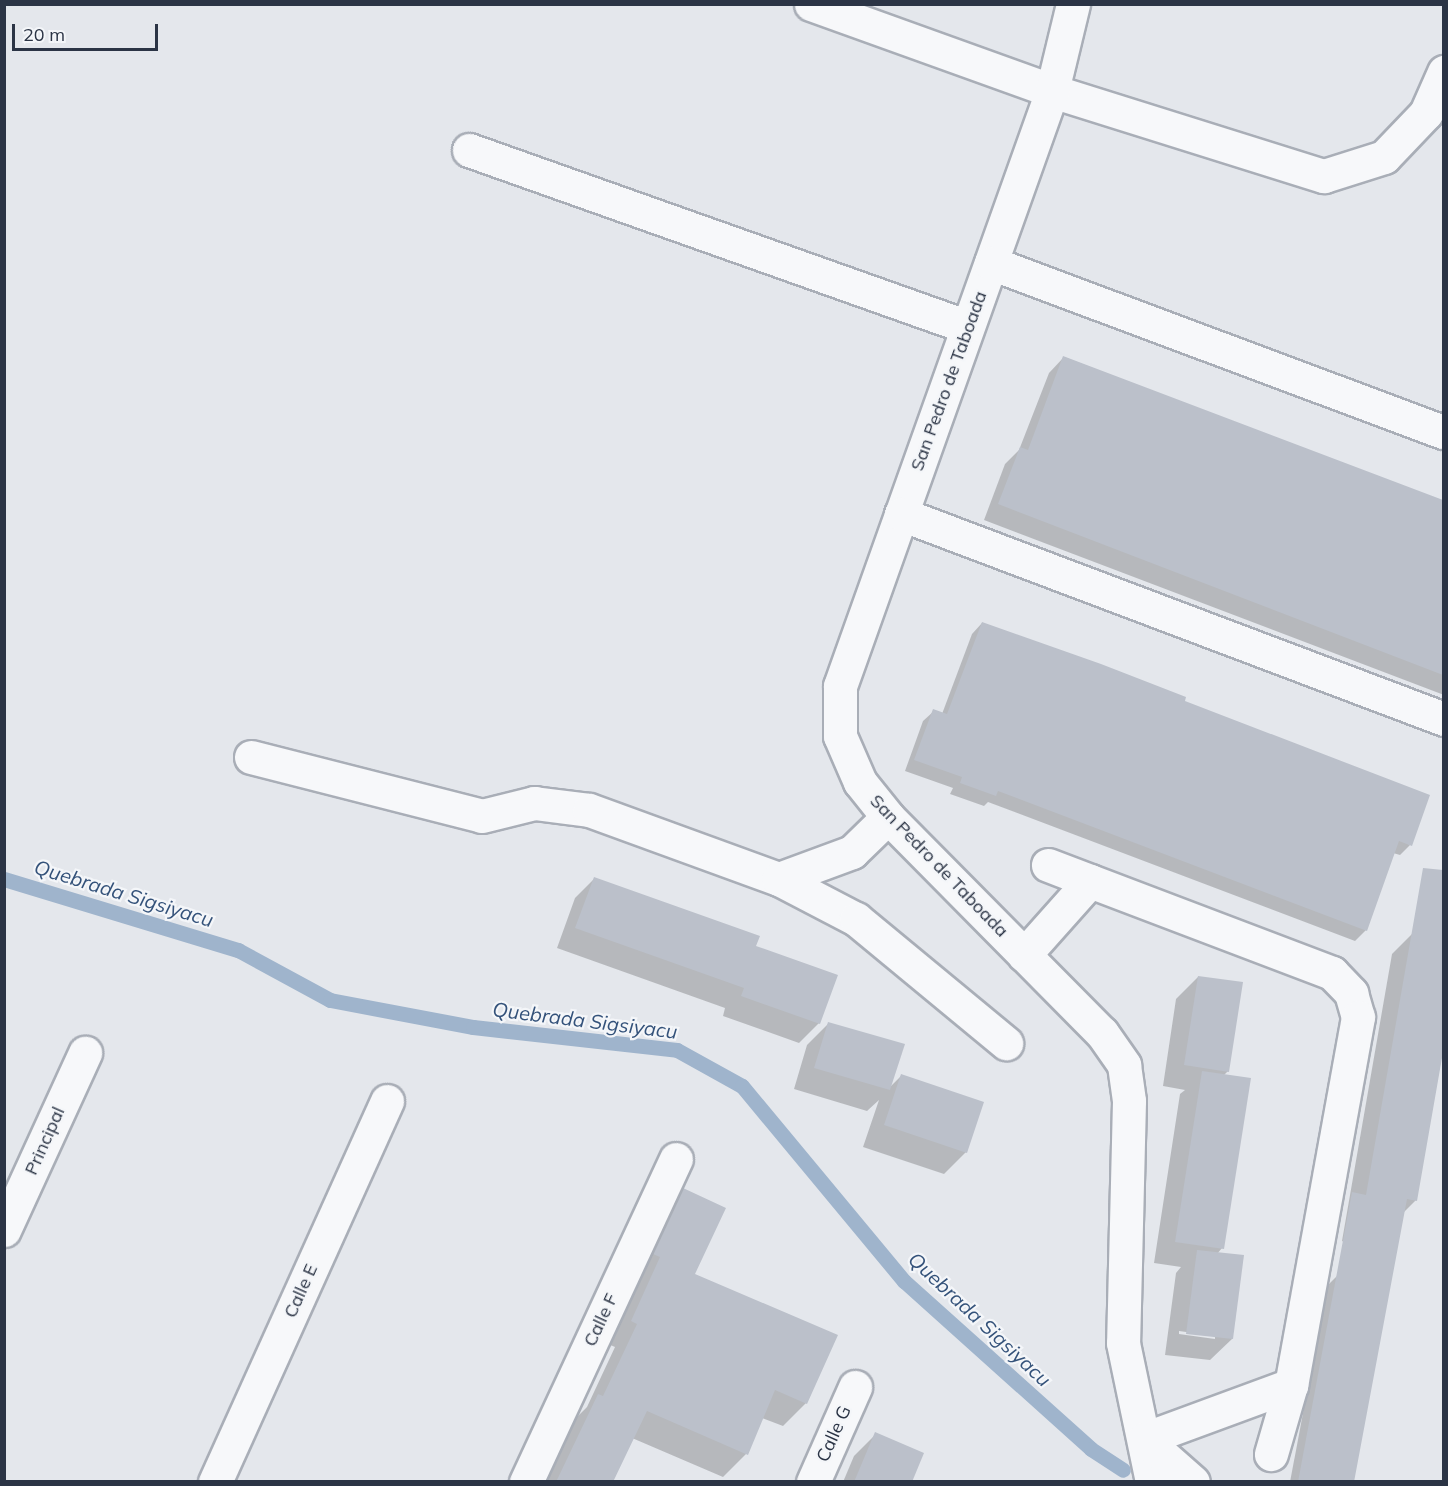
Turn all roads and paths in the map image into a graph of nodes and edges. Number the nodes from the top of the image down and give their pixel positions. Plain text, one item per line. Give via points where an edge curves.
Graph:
1 (811, 4) edge
2 (1073, 4) edge
3 (1443, 72) edge
4 (1052, 91) junction
5 (469, 150) dead end
6 (991, 263) junction
7 (968, 327) junction
8 (1443, 432) edge
9 (902, 514) junction
10 (1443, 719) edge
11 (251, 757) dead end
12 (888, 817) junction
13 (1048, 865) dead end
14 (779, 879) junction
15 (1090, 881) junction
16 (1024, 955) junction
17 (1006, 1043) dead end
18 (85, 1053) dead end
19 (387, 1101) dead end
20 (676, 1159) dead end
21 (4, 1230) edge
22 (1291, 1385) junction
23 (855, 1387) dead end
24 (1144, 1439) junction
25 (1271, 1454) dead end
26 (215, 1482) edge
27 (526, 1482) edge
28 (813, 1482) edge
29 (1152, 1482) edge
30 (1193, 1482) edge

1 - 4 street
2 - 4 street, San Pedro de Taboada
3 - 4 street via 1426,113 1384,157 1324,176
4 - 6 street, San Pedro de Taboada
5 - 7 street
6 - 7 street, San Pedro de Taboada
6 - 8 street
7 - 9 street, San Pedro de Taboada
9 - 10 street
9 - 12 street, San Pedro de Taboada via 840,686 840,736 860,783
11 - 14 street via 482,816 534,803 589,810
12 - 14 street via 852,852
12 - 16 street, San Pedro de Taboada
13 - 15 street
14 - 17 street via 856,919
15 - 16 street
15 - 22 street via 1332,973 1351,993 1358,1017
16 - 24 street, San Pedro de Taboada via 1102,1033 1124,1065 1129,1101 1123,1343
18 - 21 street, Principal
19 - 26 street, Calle E
20 - 27 street, Calle F
22 - 24 street
22 - 25 street
23 - 28 street, Calle G
24 - 29 street, San Pedro de Taboada
24 - 30 street

